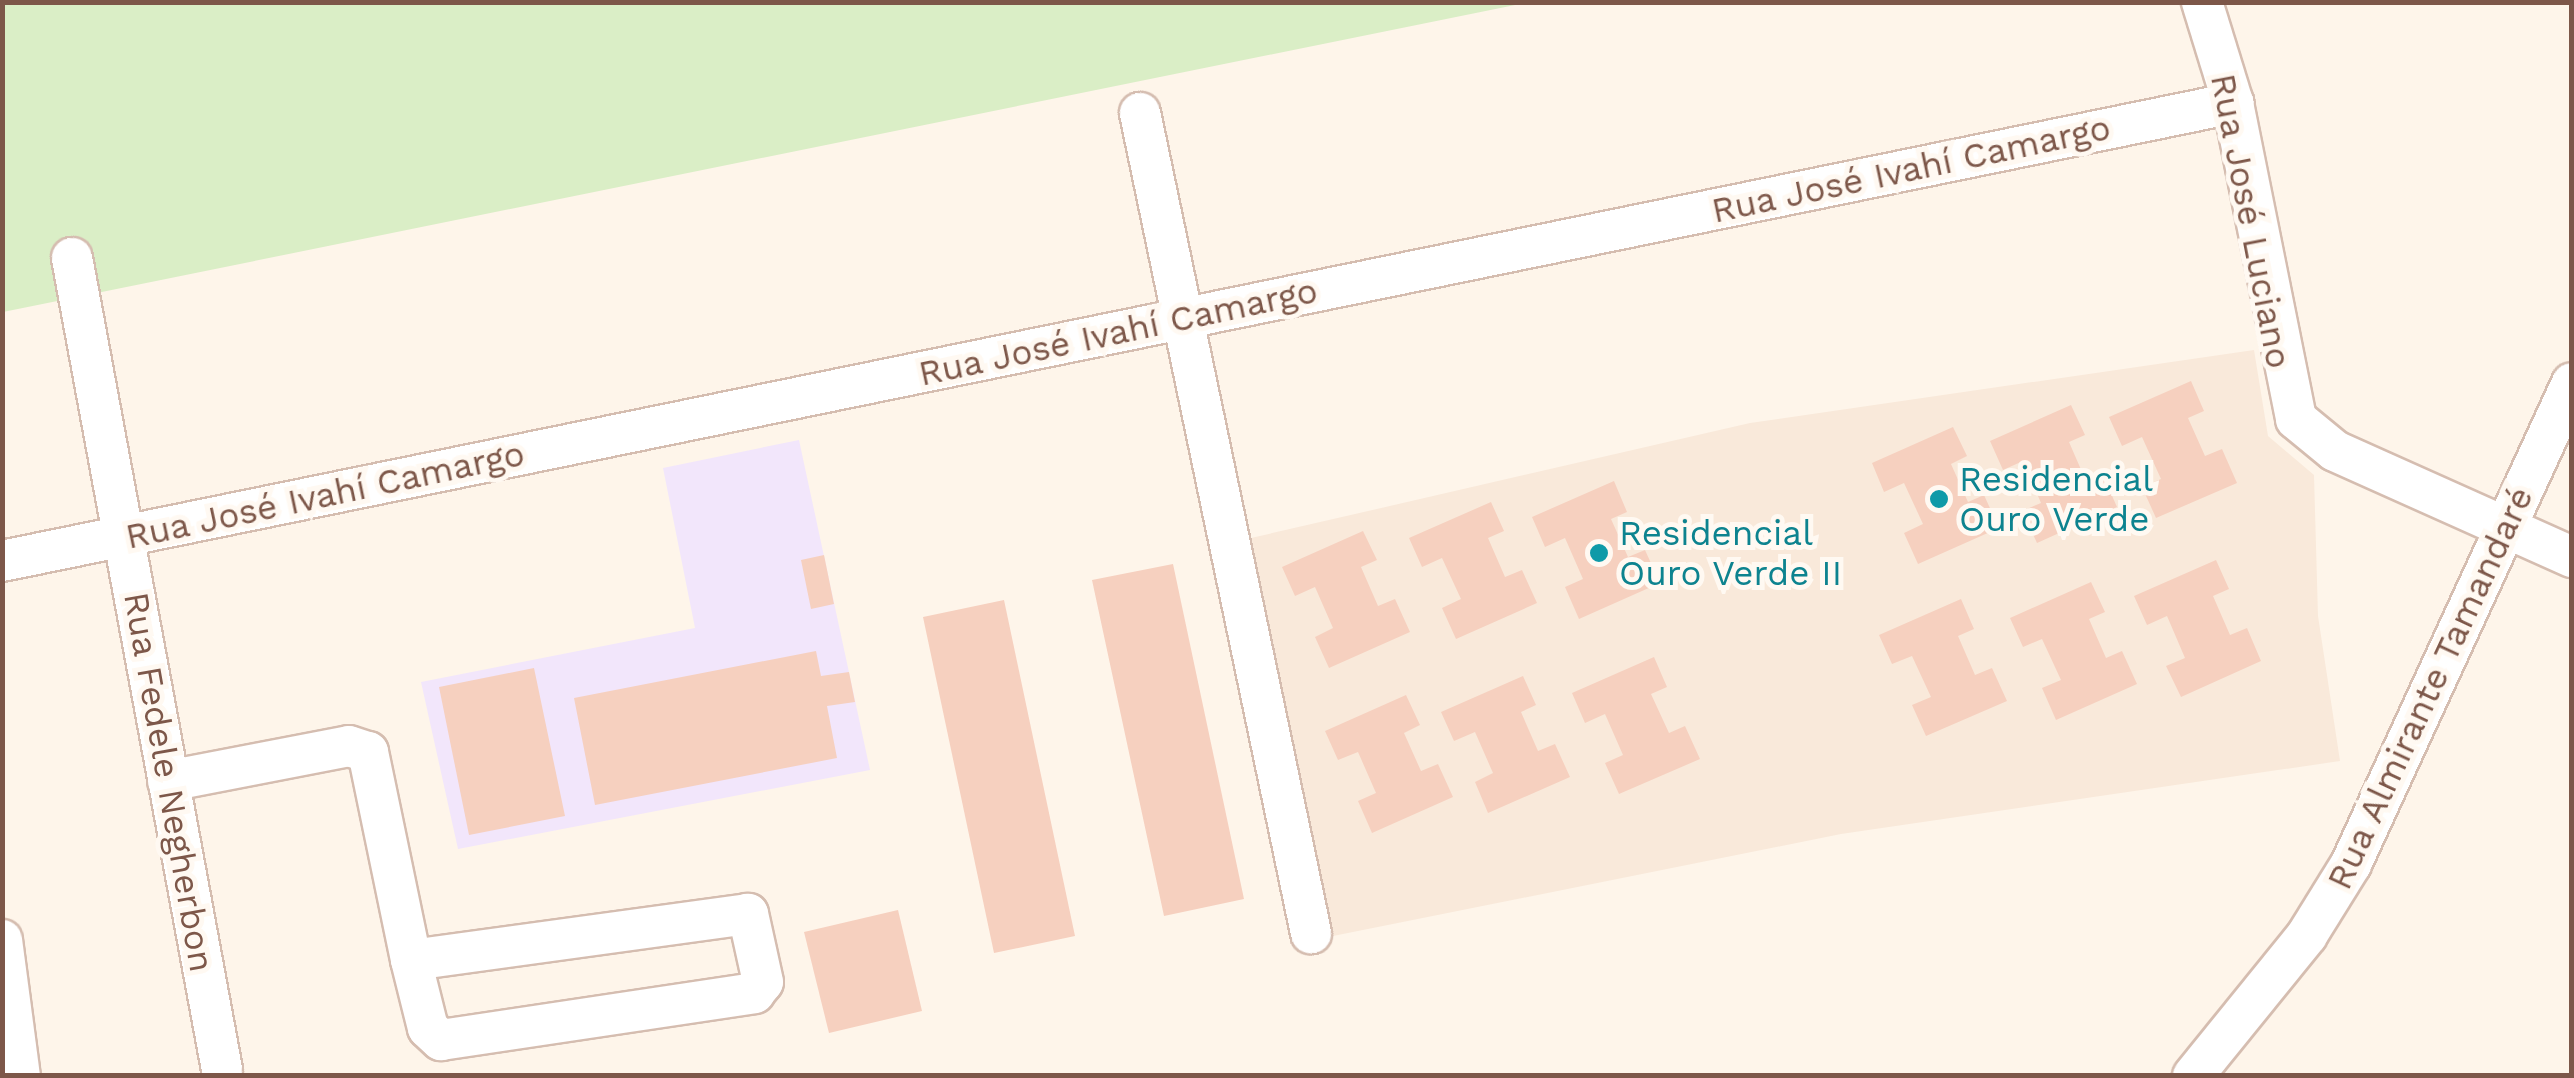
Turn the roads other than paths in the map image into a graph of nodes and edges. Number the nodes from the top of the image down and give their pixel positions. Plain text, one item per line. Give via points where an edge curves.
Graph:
1 (2202, 2) edge
2 (2234, 103) junction
3 (1140, 113) dead end
4 (72, 258) dead end
5 (1183, 319) junction
6 (2572, 383) edge
7 (2505, 528) junction
8 (123, 536) junction
9 (2572, 557) edge
10 (2, 561) edge
11 (168, 781) junction
12 (1311, 933) dead end
13 (2, 940) edge
14 (411, 960) junction
15 (222, 1070) dead end
16 (20, 1076) edge
17 (2193, 1076) edge

1 - 2 street, Rua José Luciano
2 - 5 street, Rua José Ivahí Camargo
2 - 7 street, Rua José Luciano via 2286,394 2309,434
3 - 5 street
4 - 8 street, Rua Fedele Negherbon
5 - 8 street, Rua José Ivahí Camargo
5 - 12 street
6 - 7 street, Rua Almirante Tamandaré
7 - 9 street
7 - 17 street, Rua Almirante Tamandaré via 2328,906
8 - 10 street, Rua José Ivahí Camargo
8 - 11 street, Rua Fedele Negherbon
11 - 14 street via 360,745
11 - 15 street, Rua Fedele Negherbon
13 - 16 street
14 - 14 street via 748,914 763,982 754,993 441,1040 428,1028

